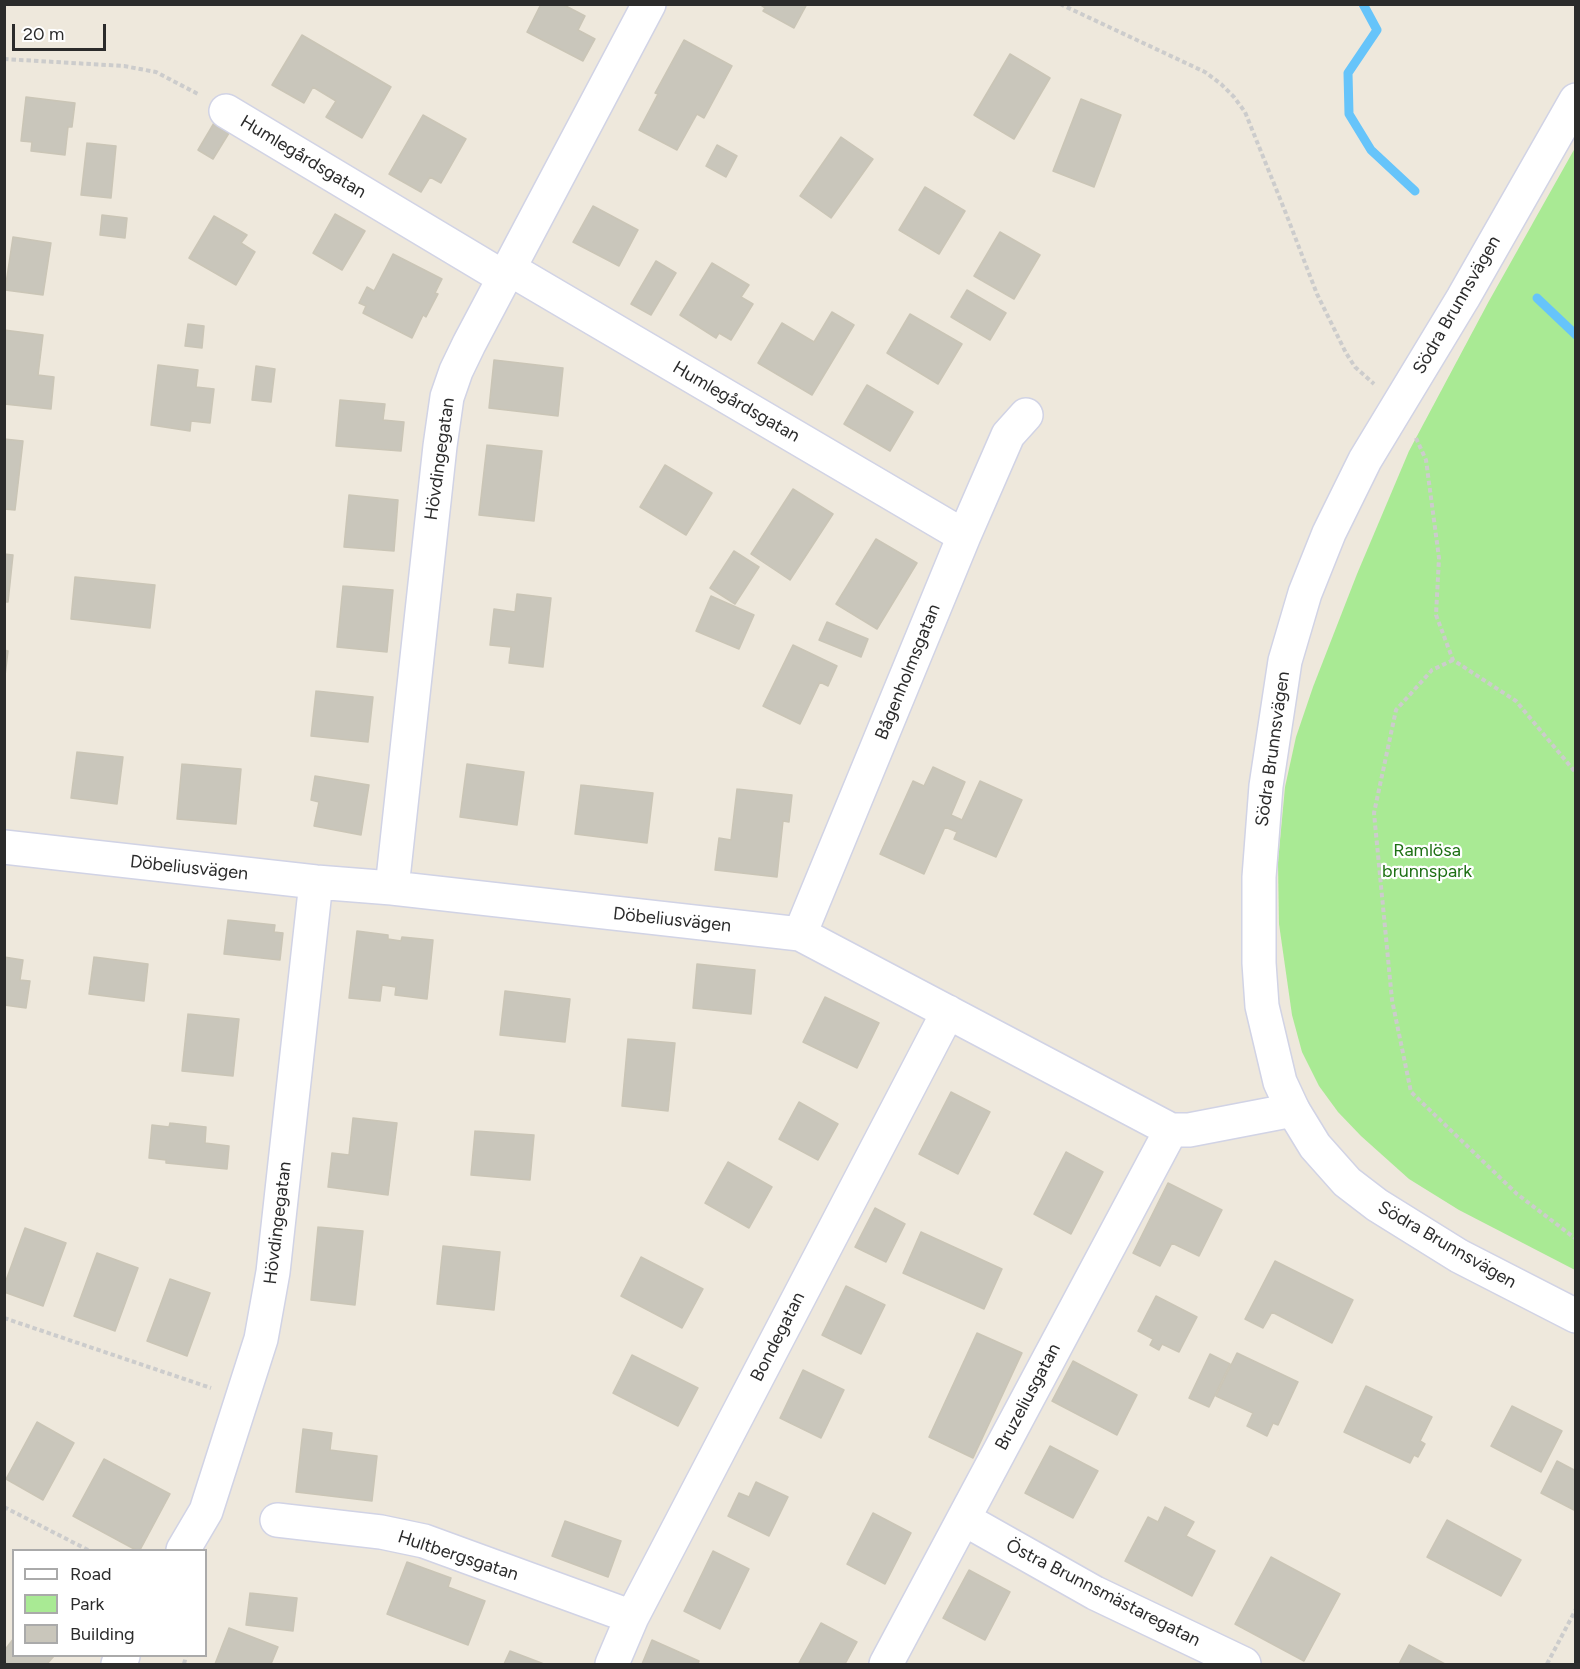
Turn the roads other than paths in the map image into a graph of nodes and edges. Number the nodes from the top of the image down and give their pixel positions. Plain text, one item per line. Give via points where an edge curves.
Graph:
1 (649, 4) edge
2 (1575, 100) edge
3 (226, 111) road end
4 (506, 273) junction
5 (1026, 415) dead end
6 (964, 536) junction
7 (4, 847) edge
8 (316, 882) junction
9 (392, 888) junction
10 (800, 934) junction
11 (948, 1012) junction
12 (1293, 1110) junction
13 (1171, 1130) junction
14 (1575, 1316) edge
15 (963, 1519) junction
16 (278, 1520) dead end
17 (184, 1549) edge
18 (632, 1617) junction
19 (612, 1665) edge
20 (886, 1665) edge
21 (1244, 1665) edge

1 - 4 street, Hövdingegatan
2 - 12 street, Södra Brunnsvägen via 1346,496 1305,593 1285,661 1261,832 1259,963 1262,1006 1280,1082
3 - 4 street, Humlegårdsgatan
4 - 6 street, Humlegårdsgatan
4 - 9 street, Hövdingegatan via 456,371 447,397
5 - 6 street, Bågenholmsgatan via 1008,435
6 - 10 street, Bågenholmsgatan
7 - 8 street, Döbeliusvägen
8 - 9 street, Döbeliusvägen
8 - 17 street, Hövdingegatan via 273,1272 261,1339 206,1511
9 - 10 street, Döbeliusvägen
10 - 11 street, Döbeliusvägen
11 - 13 street, Döbeliusvägen
11 - 18 street, Bondegatan
12 - 13 street
12 - 14 street, Södra Brunnsvägen via 1315,1146 1347,1182 1377,1205 1459,1256
13 - 15 street, Bruzeliusgatan
15 - 20 street, Bruzeliusgatan
15 - 21 street, Östra Brunnsmästaregatan via 1095,1593
16 - 18 street, Hultbergsgatan via 424,1541
18 - 19 street, Bondegatan

